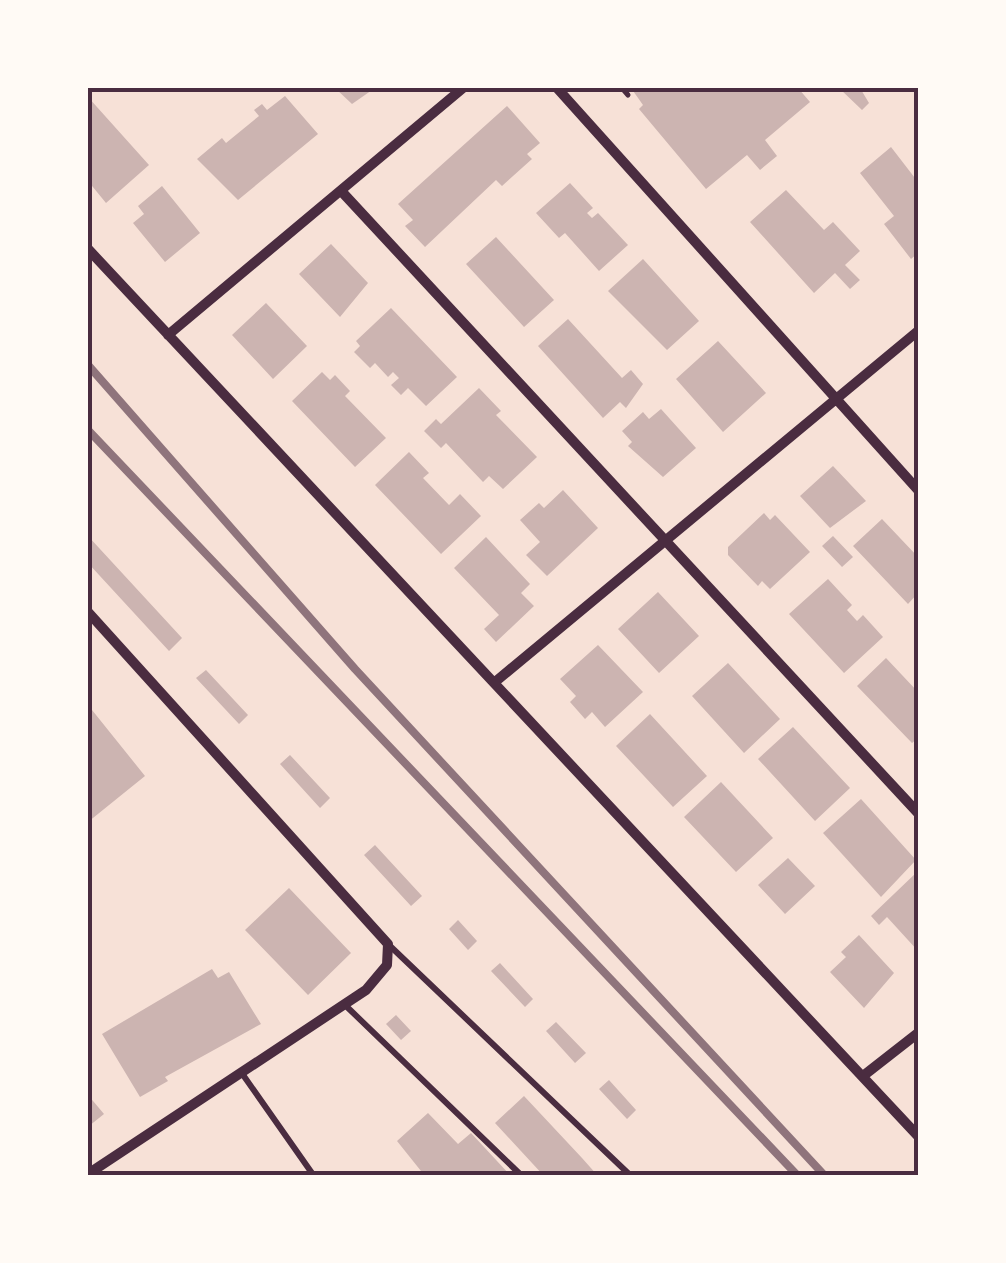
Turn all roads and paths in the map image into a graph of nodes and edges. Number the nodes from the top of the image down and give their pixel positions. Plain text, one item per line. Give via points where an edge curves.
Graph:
1 (464, 88) edge
2 (557, 88) edge
3 (622, 88) edge
4 (628, 94) dead end
5 (343, 193) junction
6 (88, 249) edge
7 (918, 331) edge
8 (168, 336) junction
9 (837, 399) junction
10 (918, 490) edge
11 (666, 539) junction
12 (88, 612) edge
13 (494, 682) junction
14 (918, 813) edge
15 (388, 944) junction
16 (344, 1005) junction
17 (918, 1033) edge
18 (241, 1072) junction
19 (864, 1076) junction
20 (918, 1136) edge
21 (88, 1174) edge
22 (314, 1176) edge
23 (522, 1176) edge
24 (631, 1176) edge

1 - 5 street
2 - 9 street
3 - 4 path
5 - 8 street
5 - 11 street
6 - 8 street
7 - 9 street
8 - 13 street
9 - 10 street
9 - 11 street
11 - 13 street
11 - 14 street
12 - 15 street
13 - 19 street
15 - 16 street via 387,965
15 - 24 lane
16 - 18 street
16 - 23 lane
17 - 19 street
18 - 21 street
18 - 22 lane
19 - 20 street

